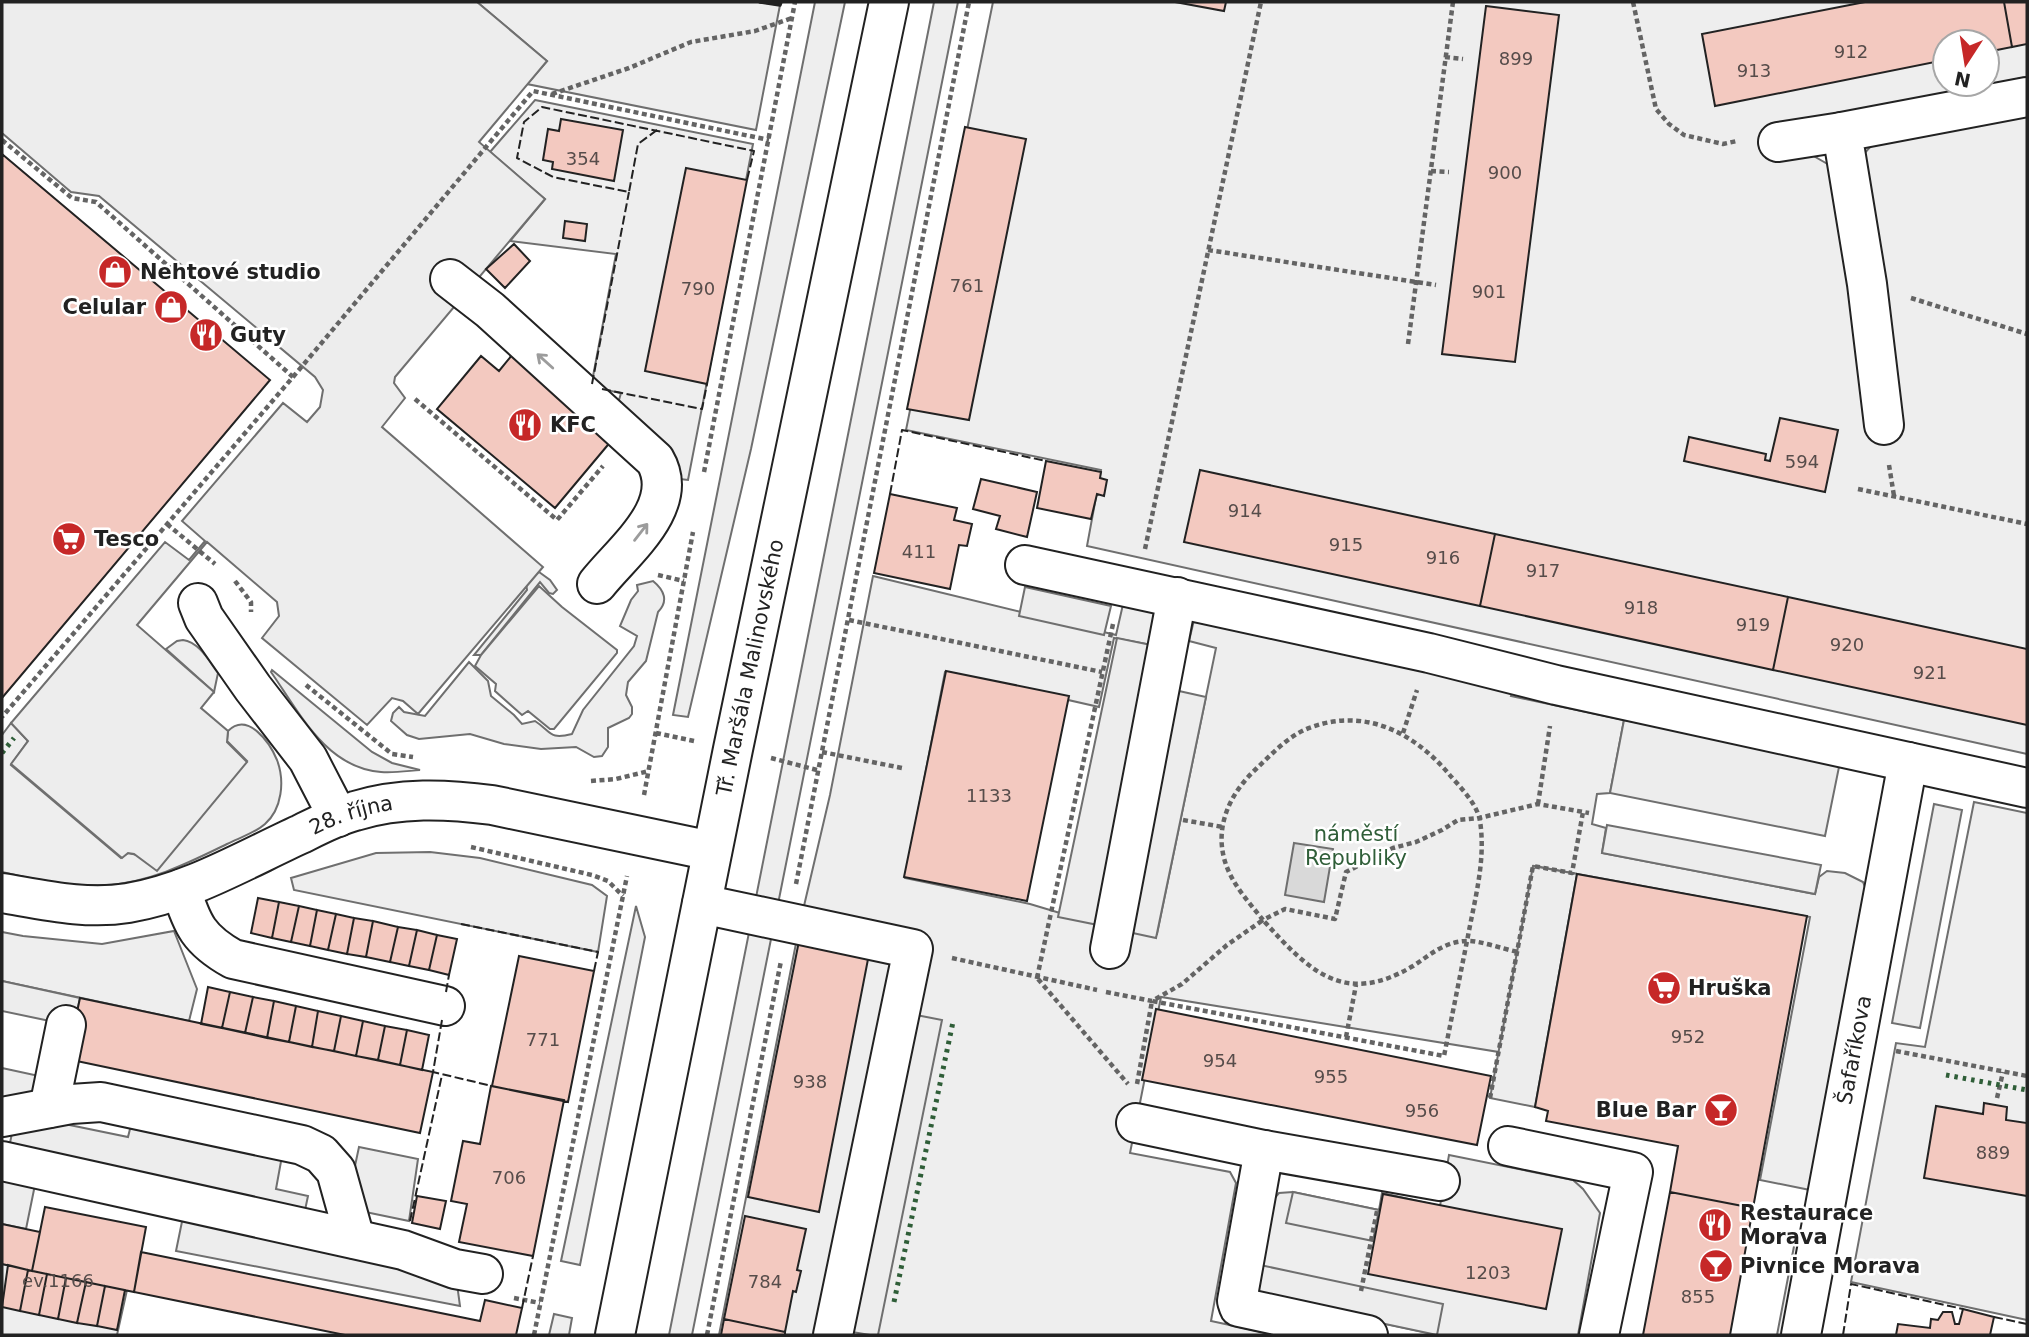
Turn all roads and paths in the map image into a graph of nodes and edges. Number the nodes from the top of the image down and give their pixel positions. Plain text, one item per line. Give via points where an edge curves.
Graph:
1 (795, 2) edge
2 (889, 2) edge
3 (969, 2) edge
4 (1261, 2) edge
5 (1452, 2) edge
6 (792, 18) junction
7 (1446, 57) junction
8 (1463, 59) dead end
9 (551, 94) junction
10 (2027, 97) edge
11 (1842, 132) junction
12 (769, 139) junction
13 (2, 140) edge
14 (1778, 142) dead end
15 (1431, 170) junction
16 (1450, 172) dead end
17 (1208, 250) junction
18 (450, 279) dead end
19 (1416, 282) junction
20 (1867, 284) junction
21 (1436, 285) dead end
22 (2027, 334) edge
23 (1408, 344) dead end
24 (293, 377) junction
25 (415, 398) dead end
26 (1884, 425) dead end
27 (629, 437) junction
28 (704, 474) dead end
29 (1858, 489) dead end
30 (167, 524) junction
31 (2027, 524) edge
32 (694, 527) dead end
33 (1025, 565) dead end
34 (223, 571) dead end
35 (232, 578) dead end
36 (597, 584) dead end
37 (1121, 586) junction
38 (1177, 597) junction
39 (198, 603) dead end
40 (849, 620) junction
41 (251, 624) dead end
42 (1102, 672) junction
43 (299, 679) dead end
44 (1556, 685) junction
45 (2, 717) edge
46 (822, 752) junction
47 (424, 759) dead end
48 (1908, 762) junction
49 (902, 768) dead end
50 (649, 771) junction
51 (587, 781) dead end
52 (2027, 788) edge
53 (1538, 804) junction
54 (338, 817) junction
55 (1479, 818) junction
56 (1183, 820) dead end
57 (1223, 827) junction
58 (636, 835) junction
59 (462, 845) dead end
60 (712, 851) junction
61 (181, 889) junction
62 (2, 893) edge
63 (623, 896) junction
64 (702, 904) junction
65 (1263, 920) junction
66 (789, 921) junction
67 (1467, 940) junction
68 (913, 949) junction
69 (1110, 949) dead end
70 (1518, 952) junction
71 (1037, 978) junction
72 (1356, 985) junction
73 (1152, 1001) junction
74 (445, 1006) dead end
75 (66, 1025) dead end
76 (1346, 1037) junction
77 (1886, 1049) dead end
78 (2003, 1072) junction
79 (2027, 1076) edge
80 (1490, 1098) dead end
81 (1997, 1098) dead end
82 (49, 1108) junction
83 (2, 1117) edge
84 (1136, 1123) dead end
85 (1507, 1146) dead end
86 (1264, 1150) junction
87 (2, 1161) edge
88 (1385, 1172) junction
89 (1440, 1181) dead end
90 (355, 1239) junction
91 (483, 1274) dead end
92 (1361, 1334) edge
93 (534, 1335) edge
94 (615, 1335) edge
95 (706, 1335) edge
96 (833, 1335) edge
97 (1599, 1335) edge
98 (1801, 1335) edge

1 - 6 path
2 - 60 street, Tř. Maršála Malinovského
3 - 40 path
4 - 17 path
5 - 7 path
6 - 9 path via 755,31 691,42
6 - 12 path
7 - 8 path
7 - 15 path
9 - 12 path
9 - 24 path via 533,91
10 - 11 street
11 - 14 street
11 - 20 street
12 - 28 path
13 - 24 path via 72,198 96,202
15 - 16 path
15 - 19 path
17 - 19 path
17 - 37 path via 1141,567
27 -> 18 street
19 - 21 path
19 - 23 path
20 - 22 path
20 - 26 street
24 - 30 path
25 - 27 path via 557,520
36 -> 27 street via 646,526 661,497 661,470
29 - 31 path
30 - 34 path
30 - 45 path
32 - 50 path
33 - 37 street
35 - 41 path via 251,602
37 - 38 street
37 - 42 path
38 - 44 street
38 - 69 street
39 - 54 street via 253,688 308,760
40 - 42 path
40 - 46 path
42 - 71 path
43 - 47 path via 393,754
44 - 48 street
44 - 53 path
46 - 49 path
46 - 66 path
48 - 52 street
48 - 98 street, Šafaříkova
50 - 51 path
50 - 58 path
53 - 55 path
53 - 70 path via 1586,813 1572,873 1533,866
54 - 58 street, 28. října via 394,802 461,801
54 - 61 street, 28. října
55 - 57 path via 1439,763 1403,733 1383,725 1342,720 1311,727 1280,745 1244,780 1231,799
55 - 65 path via 1458,820 1346,872 1335,919 1285,909
55 - 67 path via 1482,862
56 - 57 path
57 - 65 path via 1230,875
58 - 60 street, 28. října
58 - 63 path
59 - 63 path via 592,875 608,881
60 - 64 street, Tř. Maršála Malinovského
61 - 62 street, 28. října via 127,903 88,906
61 - 74 street via 197,930 233,959
63 - 93 path
64 - 66 street
64 - 94 street, Tř. Maršála Malinovského
65 - 72 path via 1322,975
65 - 73 path via 1182,984
66 - 68 street
66 - 95 path
67 - 70 path
67 - 72 path via 1442,946 1387,979
67 - 76 path via 1444,1056
68 - 71 path
68 - 96 street
70 - 80 path
71 - 73 path
71 - 73 path via 1136,1092
72 - 76 path
73 - 76 path
75 - 82 street
77 - 78 path
78 - 79 path
78 - 81 path
82 - 83 street
82 - 90 street via 101,1102 302,1144 321,1154 336,1171
84 - 86 street
85 - 97 street via 1633,1172
86 - 88 street
86 - 92 street via 1238,1305
87 - 90 street
88 - 89 street
88 - 92 path
90 - 91 street

